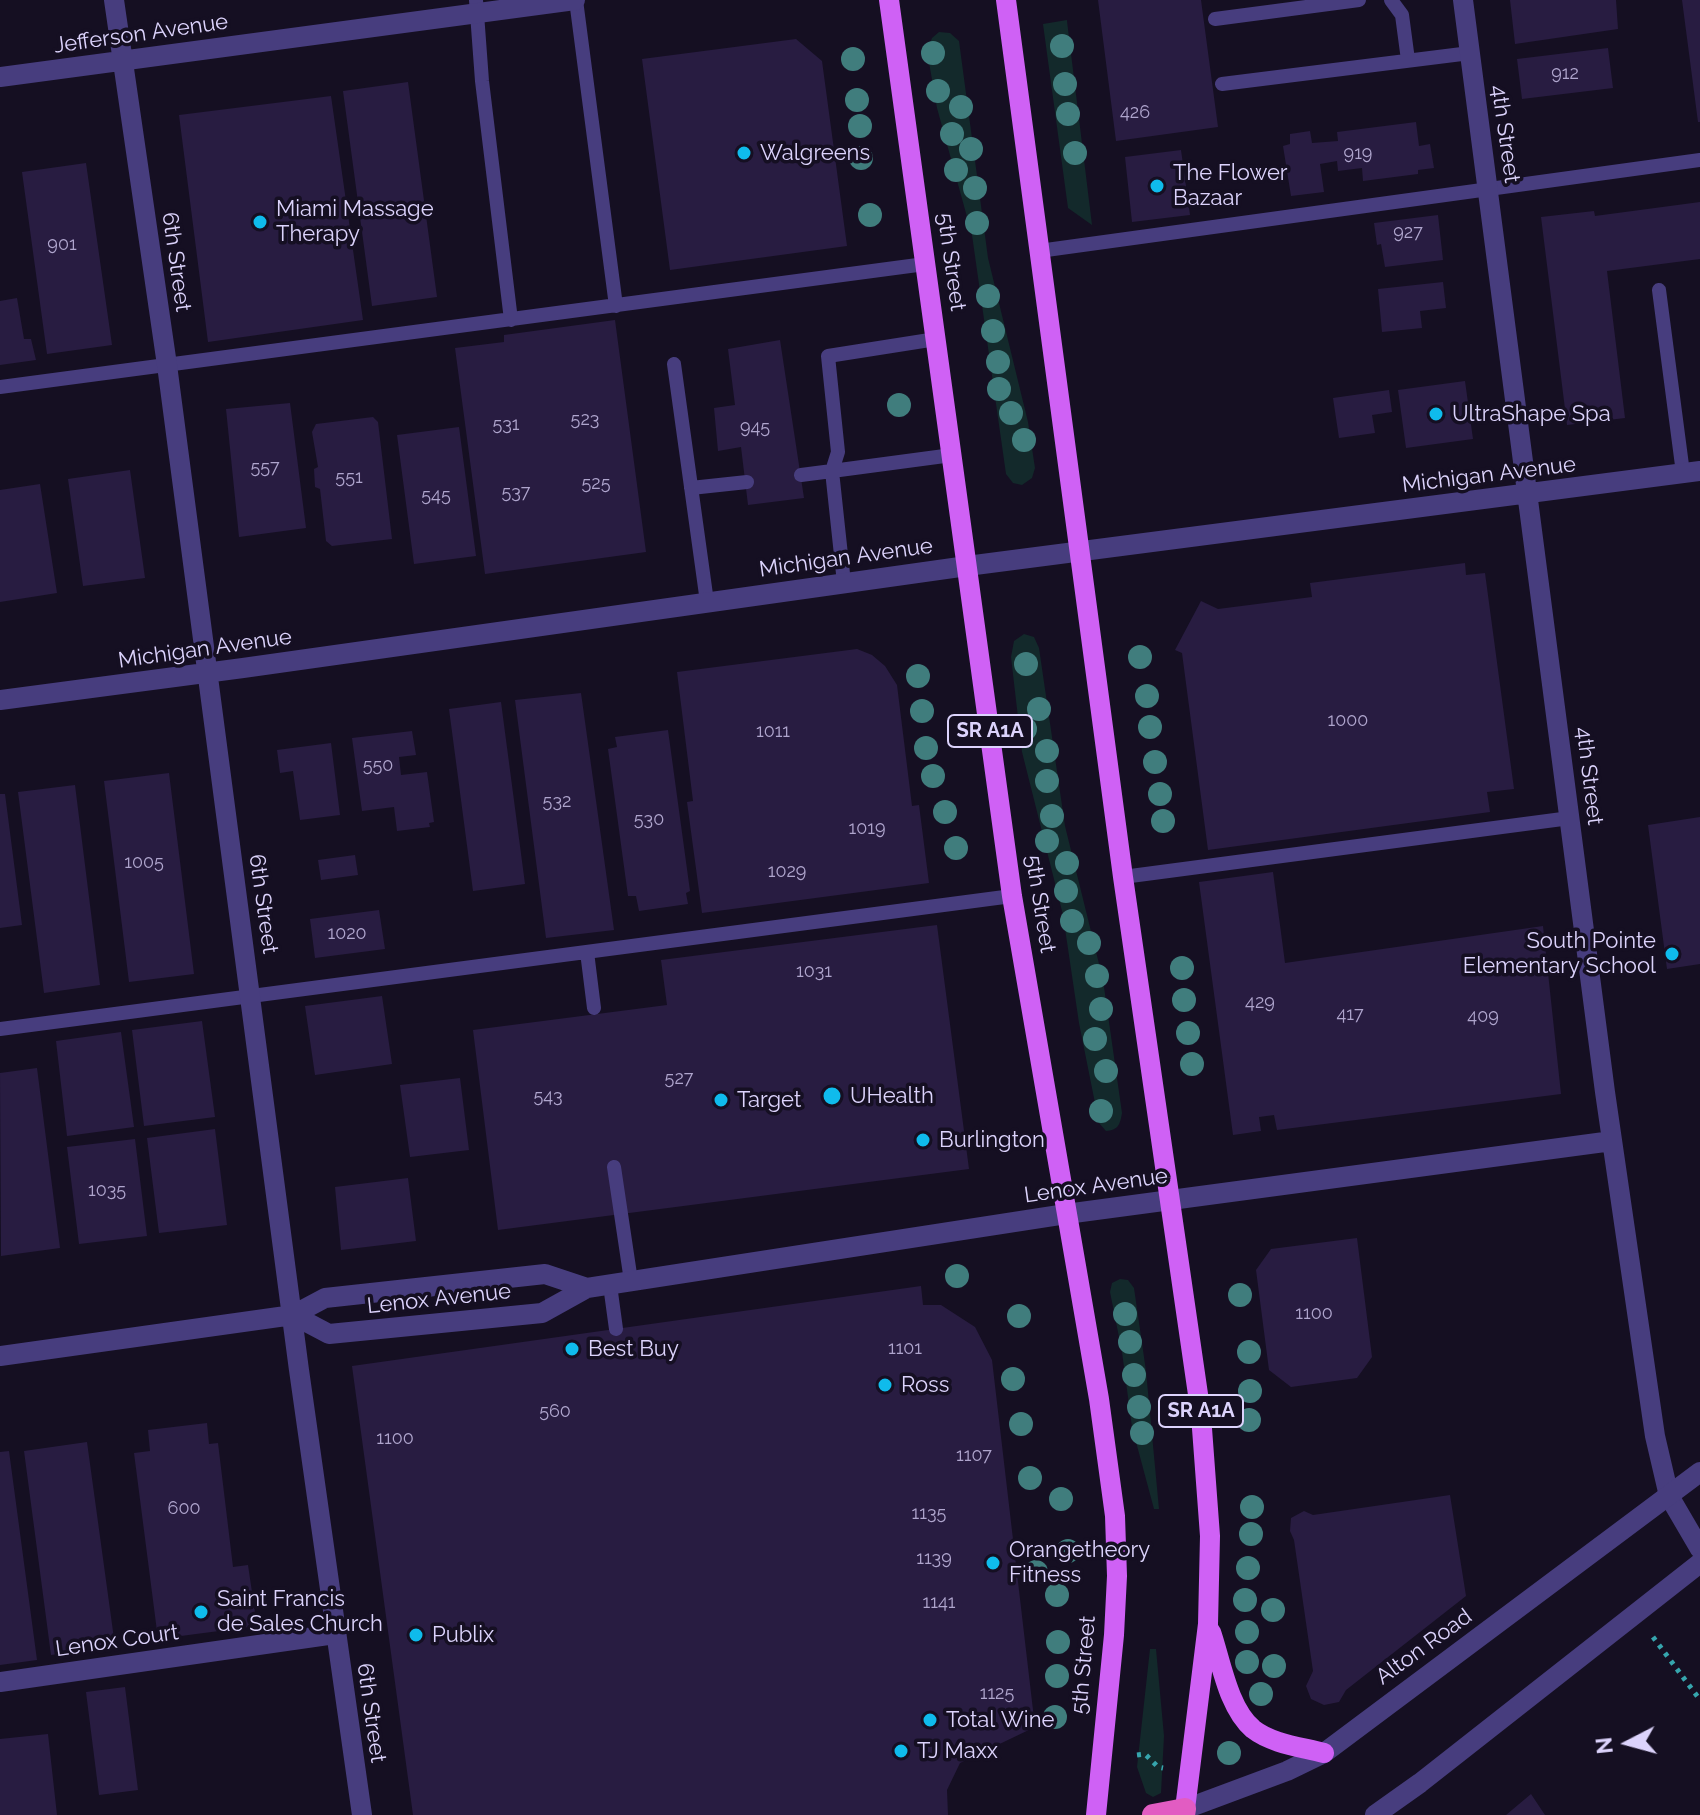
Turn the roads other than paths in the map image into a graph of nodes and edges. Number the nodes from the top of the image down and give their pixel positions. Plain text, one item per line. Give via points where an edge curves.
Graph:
1 (114, 0) edge
2 (575, 0) edge
3 (889, 0) edge
4 (1006, 0) edge
5 (1359, 0) edge
6 (1391, 0) edge
7 (1463, 0) edge
8 (476, 6) edge
9 (1215, 19) dead end
10 (1470, 53) junction
11 (1408, 60) junction
12 (121, 61) junction
13 (0, 77) edge
14 (1222, 84) dead end
15 (1700, 160) edge
16 (1488, 189) junction
17 (1039, 251) junction
18 (925, 264) junction
19 (1659, 290) dead end
20 (616, 306) junction
21 (511, 320) junction
22 (936, 339) junction
23 (674, 364) dead end
24 (167, 365) junction
25 (0, 387) edge
26 (952, 455) junction
27 (832, 471) junction
28 (1692, 472) edge
29 (801, 475) dead end
30 (747, 482) dead end
31 (691, 488) junction
32 (1528, 494) junction
33 (1079, 552) junction
34 (967, 566) junction
35 (844, 583) junction
36 (707, 602) junction
37 (207, 673) junction
38 (0, 700) edge
39 (1570, 818) junction
40 (1123, 877) junction
41 (1012, 896) junction
42 (587, 952) junction
43 (251, 996) junction
44 (594, 1008) dead end
45 (0, 1029) edge
46 (1612, 1141) junction
47 (614, 1167) dead end
48 (1171, 1200) junction
49 (1066, 1214) junction
50 (631, 1281) junction
51 (610, 1285) junction
52 (587, 1288) junction
53 (293, 1315) junction
54 (616, 1329) dead end
55 (0, 1356) edge
56 (1700, 1472) edge
57 (1669, 1496) junction
58 (1700, 1549) edge
59 (1700, 1563) edge
60 (1208, 1624) junction
61 (335, 1634) junction
62 (0, 1682) edge
63 (1324, 1753) junction
64 (1184, 1812) edge
65 (362, 1815) edge
66 (1096, 1815) edge
67 (1153, 1815) edge
68 (1375, 1815) edge

1 - 12 street, 6th Street
2 - 8 street, Jefferson Avenue
2 - 20 lane
3 - 18 main road, 5th Street / SR A1A
4 - 17 main road, SR A1A
5 - 9 lane
6 - 11 lane via 1402,15
7 - 10 street, 4th Street
8 - 12 street, Jefferson Avenue
8 - 21 lane
10 - 11 lane
10 - 16 street, 4th Street
11 - 14 lane
12 - 13 street, Jefferson Avenue
12 - 24 street, 6th Street
15 - 16 lane
16 - 17 lane
16 - 32 street, 4th Street
17 - 33 main road, SR A1A
18 - 20 lane
18 - 22 main road, 5th Street / SR A1A
19 - 28 lane
20 - 21 lane
21 - 24 lane
22 - 26 main road, 5th Street / SR A1A
22 - 27 lane via 828,356 838,452
23 - 31 lane
24 - 25 lane
24 - 37 street, 6th Street
26 - 27 lane
26 - 34 main road, 5th Street / SR A1A
27 - 29 lane
27 - 35 lane
28 - 32 street, Michigan Avenue
30 - 31 lane
31 - 36 lane
32 - 33 street, Michigan Avenue
32 - 39 street, 4th Street
33 - 34 street, Michigan Avenue
33 - 40 main road, SR A1A
34 - 35 street, Michigan Avenue
34 - 41 main road, 5th Street / SR A1A
35 - 36 street, Michigan Avenue
36 - 37 street, Michigan Avenue
37 - 38 street, Michigan Avenue
37 - 43 street, 6th Street
39 - 40 lane
39 - 46 street, 4th Street
40 - 48 main road, SR A1A
41 - 42 lane
41 - 49 main road, 5th Street / SR A1A
42 - 43 lane
42 - 44 lane
43 - 45 lane
43 - 53 street, 6th Street
46 - 48 street, Lenox Avenue
46 - 57 street, 4th Street via 1655,1436
47 - 50 lane
48 - 49 street, Lenox Avenue
48 - 60 main road, SR A1A via 1201,1415 1210,1536
49 - 50 street, Lenox Avenue
49 - 66 main road, 5th Street / SR A1A via 1115,1516 1114,1635
50 - 51 street, Lenox Avenue
51 - 52 street, Lenox Avenue
51 - 54 lane
52 - 53 street, Lenox Avenue via 545,1274 325,1298
52 - 53 street, Lenox Avenue via 542,1313 329,1334
53 - 55 street, Lenox Avenue
53 - 61 street, 6th Street
56 - 57 street, Alton Road
57 - 58 street, 4th Street
57 - 63 street, Alton Road
59 - 68 street
60 - 63 main road via 1243,1718 1273,1739
60 - 64 main road, SR A1A
61 - 62 street, Lenox Court
61 - 65 street, 6th Street
63 - 64 street, Alton Road
64 - 67 highway, Alton Road

